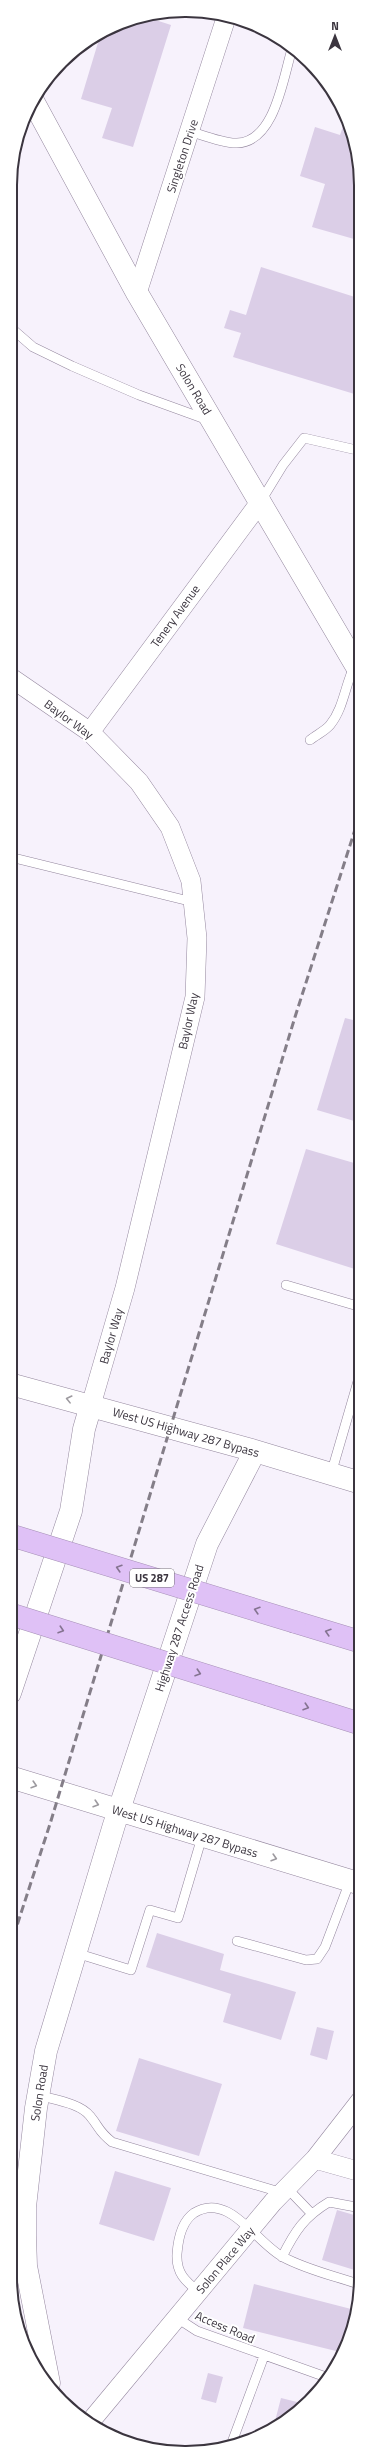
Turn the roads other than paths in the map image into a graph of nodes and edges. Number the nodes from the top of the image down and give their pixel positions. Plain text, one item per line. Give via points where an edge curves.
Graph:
1 (225, 22) edge
2 (290, 54) edge
3 (36, 107) edge
4 (189, 131) junction
5 (138, 293) junction
6 (17, 333) edge
7 (214, 422) junction
8 (354, 449) edge
9 (261, 501) junction
10 (354, 662) edge
11 (354, 673) edge
12 (17, 683) edge
13 (90, 732) junction
14 (310, 740) dead end
15 (17, 859) edge
16 (193, 902) junction
17 (286, 1285) dead end
18 (354, 1306) edge
19 (17, 1386) edge
20 (354, 1395) edge
21 (91, 1405) junction
22 (255, 1451) junction
23 (331, 1474) junction
24 (354, 1481) edge
25 (17, 1537) edge
26 (17, 1616) edge
27 (354, 1640) edge
28 (17, 1672) edge
29 (354, 1722) edge
30 (17, 1779) edge
31 (120, 1812) junction
32 (202, 1837) junction
33 (354, 1882) edge
34 (354, 1884) edge
35 (237, 1941) dead end
36 (75, 1953) junction
37 (38, 2095) junction
38 (354, 2109) edge
39 (315, 2159) junction
40 (354, 2170) edge
41 (285, 2190) junction
42 (354, 2207) edge
43 (311, 2213) junction
44 (250, 2230) junction
45 (282, 2257) junction
46 (354, 2282) edge
47 (199, 2292) junction
48 (177, 2318) junction
49 (264, 2356) junction
50 (47, 2374) edge
51 (322, 2376) edge
52 (93, 2419) edge
53 (233, 2439) edge

1 - 4 street, Singleton Drive
2 - 4 lane via 269,124 256,138 237,144
3 - 5 main road, Solon Road
4 - 5 street, Singleton Drive
5 - 7 main road, Solon Road
6 - 7 lane via 32,347 72,366 139,395
7 - 9 main road, Solon Road
8 - 9 lane via 304,438 283,465
9 - 10 main road, Solon Road
9 - 13 street, Tenery Avenue
11 - 14 lane via 348,678 341,703 329,725
12 - 13 street, Baylor Way
13 - 16 street, Baylor Way via 139,782 170,827 190,881
15 - 16 lane
16 - 21 street, Baylor Way via 197,938 195,997 125,1288
17 - 18 lane
21 -> 19 main road, West US Highway 287 Bypass
20 - 23 lane
21 - 22 main road, West US Highway 287 Bypass
21 - 28 main road via 84,1429 71,1511
22 - 23 main road, West US Highway 287 Bypass
22 - 31 main road, Highway 287 Access Road via 207,1544
23 - 24 main road, West US Highway 287 Bypass
27 -> 25 highway, US 287, bridge
26 -> 29 highway, bridge
30 -> 31 main road, West US Highway 287 Bypass
31 - 32 main road, West US Highway 287 Bypass
31 - 36 main road, Solon Road
32 -> 33 main road, West US Highway 287 Bypass
32 - 36 lane via 178,1918 150,1910 131,1970
34 - 35 lane via 318,1959 306,1960
36 - 37 main road, Solon Road via 46,2050
37 - 41 lane via 78,2107 90,2115 100,2132 112,2142
37 - 50 main road, Solon Road via 25,2207 25,2236 26,2266
38 - 39 street, Solon Place Way
39 - 40 street
39 - 41 street, Solon Place Way
41 - 43 lane
41 - 44 street, Solon Place Way
42 - 43 lane via 329,2202
43 - 45 lane via 295,2232
44 - 45 lane
44 - 47 street, Solon Place Way
44 - 47 lane via 234,2215 222,2210 202,2209 189,2216 181,2230 177,2261 182,2276
45 - 46 lane
47 - 48 street, Solon Place Way
48 - 49 lane, Access Road via 197,2331
48 - 52 street, Solon Place Way
49 - 51 lane, Access Road
49 - 53 lane, Access Road

